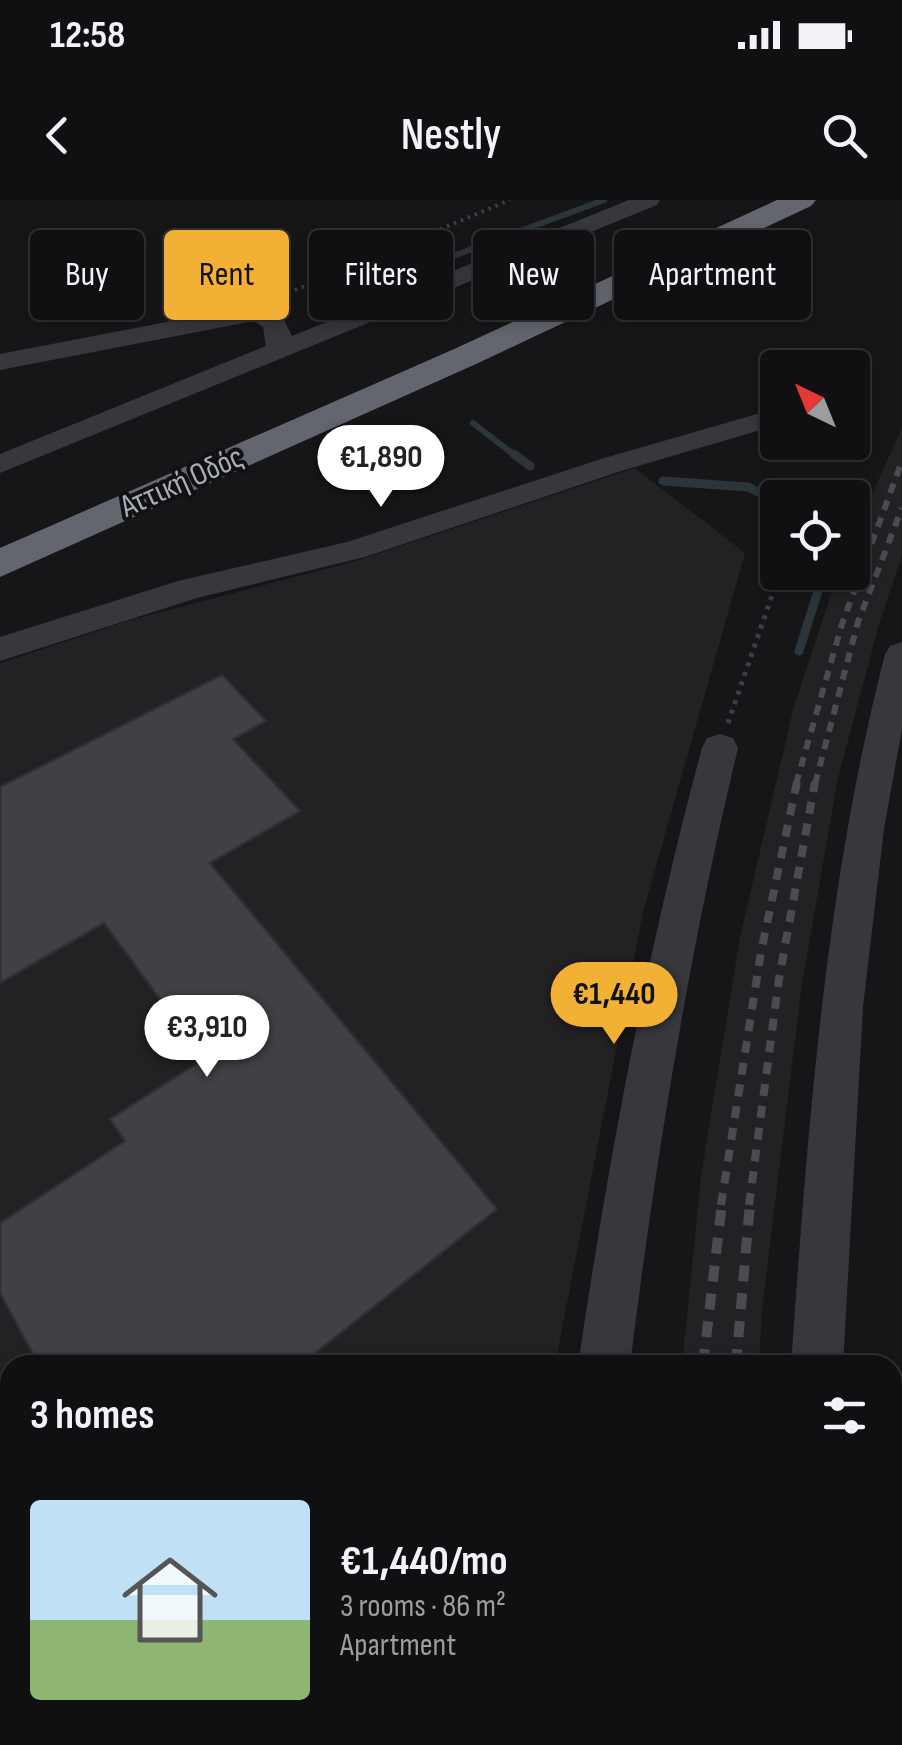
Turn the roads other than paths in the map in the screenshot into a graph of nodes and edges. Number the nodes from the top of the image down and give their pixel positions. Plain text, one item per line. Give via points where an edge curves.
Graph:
1 (648, 200) edge
2 (732, 200) edge
3 (801, 200) edge
4 (279, 352) junction
5 (0, 362) edge
6 (340, 376) dead end
7 (760, 421) edge
8 (0, 464) edge
9 (0, 564) edge
10 (0, 649) edge
11 (902, 654) edge
12 (720, 748) road end
13 (605, 1355) edge
14 (817, 1355) edge

1 - 4 street
2 - 6 highway
3 - 9 highway, Αττική Οδός
4 - 5 street via 277,325 255,313
4 - 8 street
7 - 10 street via 354,550 174,593
11 - 14 street via 866,816 842,1012
12 - 13 street via 660,998

